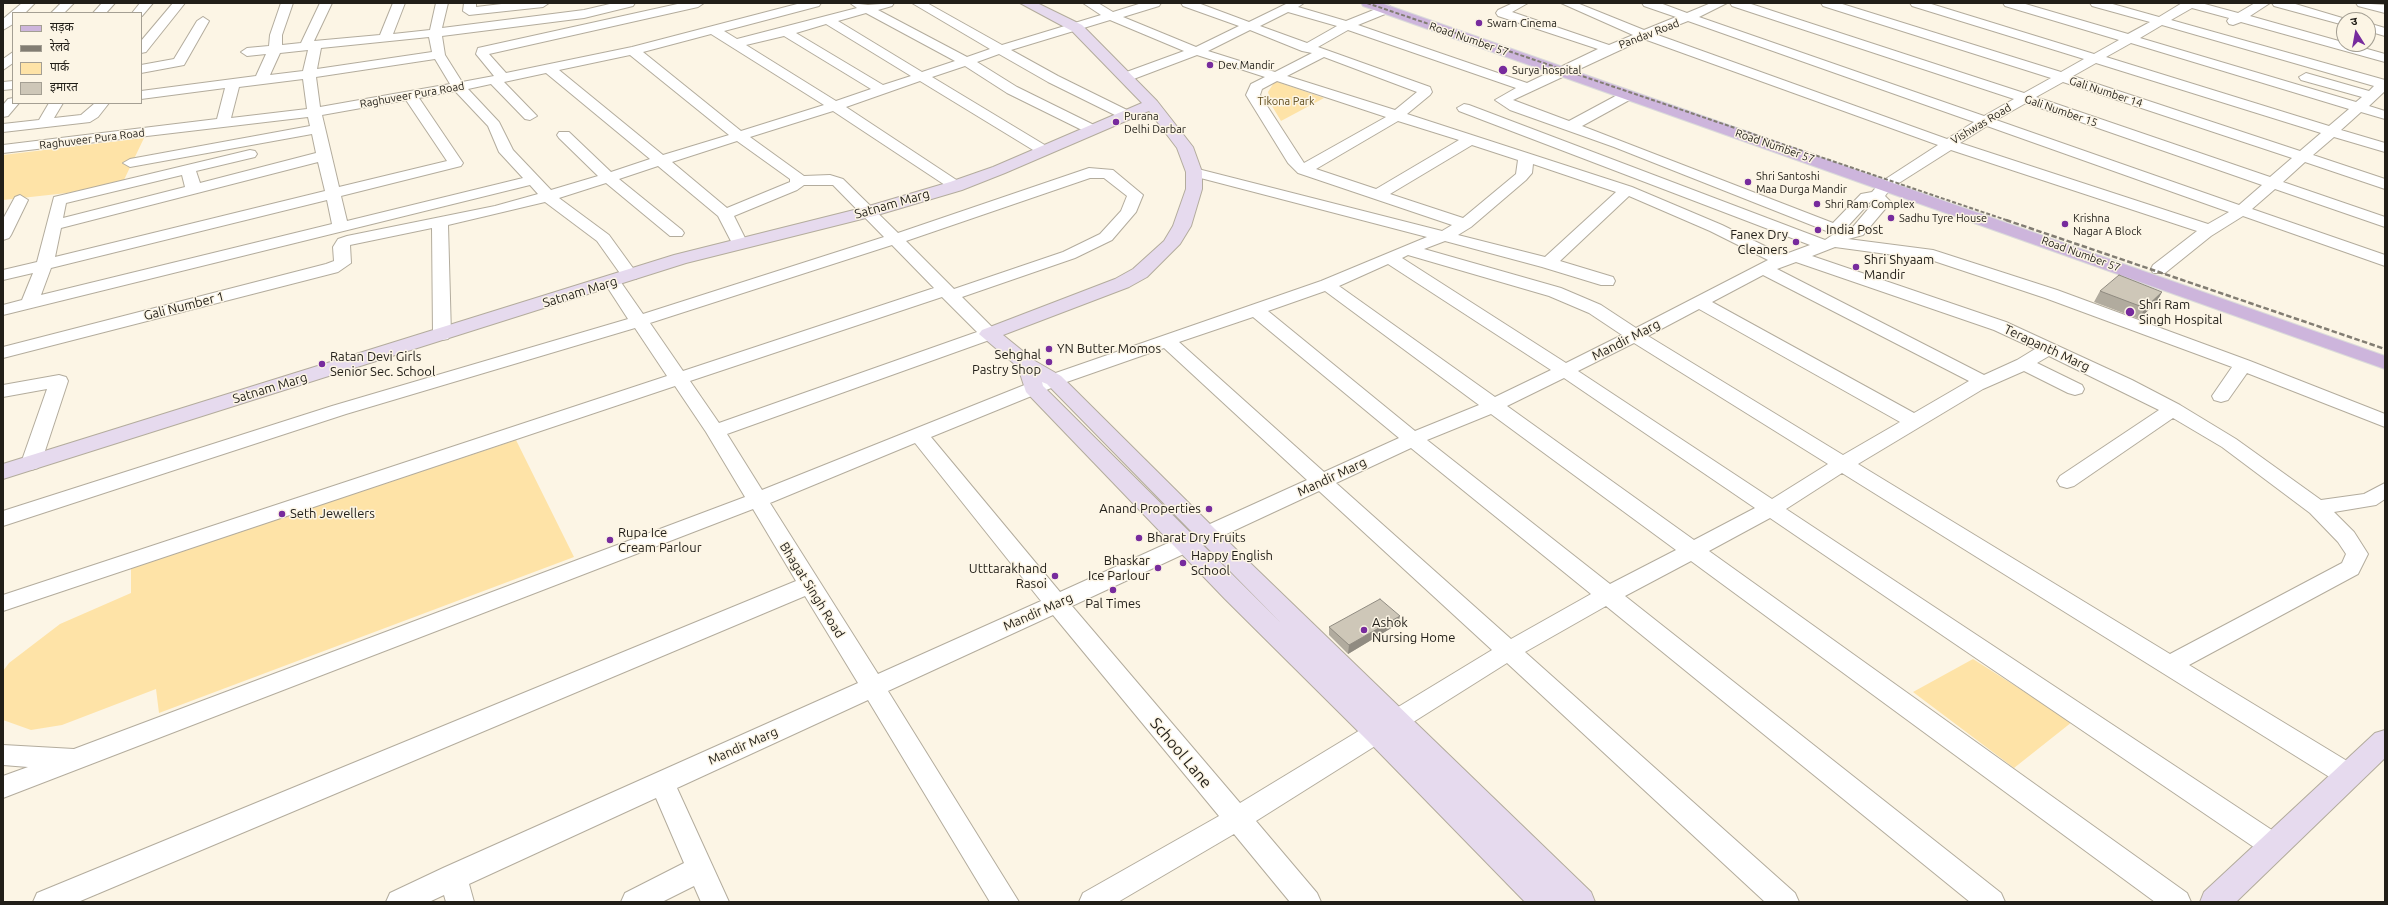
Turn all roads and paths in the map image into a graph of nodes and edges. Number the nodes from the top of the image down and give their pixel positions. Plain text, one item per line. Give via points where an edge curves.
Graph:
1 (29, 3) edge
2 (68, 3) edge
3 (109, 3) edge
4 (147, 3) edge
5 (179, 3) edge
6 (287, 3) edge
7 (330, 3) edge
8 (400, 3) edge
9 (442, 3) edge
10 (470, 3) edge
11 (543, 3) edge
12 (628, 3) edge
13 (813, 3) edge
14 (888, 3) edge
15 (918, 3) edge
16 (1027, 3) edge
17 (1088, 3) edge
18 (1155, 3) edge
19 (1187, 3) edge
20 (1368, 3) edge
21 (1522, 3) edge
22 (1567, 3) edge
23 (1648, 3) edge
24 (1721, 3) edge
25 (1736, 3) edge
26 (1827, 3) edge
27 (1916, 3) edge
28 (2009, 3) edge
29 (2190, 3) edge
30 (2264, 3) edge
31 (2278, 3) edge
32 (2362, 3) edge
33 (692, 4) edge
34 (861, 6) edge
35 (1292, 6) edge
36 (1391, 6) edge
37 (2095, 7) edge
38 (585, 8) edge
39 (2385, 9) edge
40 (19, 12) edge
41 (58, 12) edge
42 (100, 12) edge
43 (139, 12) edge
44 (1113, 17) junction
45 (12, 18) edge
46 (1688, 18) junction
47 (2238, 18) junction
48 (2336, 19) edge
49 (203, 21) dead end
50 (829, 21) junction
51 (2073, 21) junction
52 (2161, 21) junction
53 (1347, 25) junction
54 (3, 26) edge
55 (1249, 27) junction
56 (590, 28) junction
57 (1077, 28) junction
58 (715, 31) junction
59 (786, 32) junction
60 (436, 33) junction
61 (1645, 35) junction
62 (2215, 36) junction
63 (385, 37) junction
64 (606, 38) dead end
65 (2130, 38) junction
66 (2038, 41) junction
67 (737, 43) junction
68 (311, 45) junction
69 (142, 48) edge
70 (1308, 48) junction
71 (275, 49) junction
72 (1002, 49) junction
73 (1609, 49) junction
74 (633, 51) junction
75 (247, 52) dead end
76 (1197, 52) junction
77 (1322, 53) junction
78 (2182, 54) junction
79 (439, 55) junction
80 (12, 57) edge
81 (2095, 58) junction
82 (2385, 58) edge
83 (966, 61) junction
84 (1581, 62) junction
85 (3, 66) edge
86 (142, 69) edge
87 (550, 69) junction
88 (1561, 71) junction
89 (2290, 73) dead end
90 (309, 74) junction
91 (920, 77) junction
92 (1126, 77) junction
93 (1276, 77) junction
94 (2062, 77) junction
95 (499, 79) junction
96 (260, 80) junction
97 (233, 83) junction
98 (2385, 84) edge
99 (459, 87) junction
100 (1528, 88) junction
101 (880, 90) junction
102 (142, 94) edge
103 (410, 95) junction
104 (1628, 95) junction
105 (2372, 96) junction
106 (2025, 98) junction
107 (12, 103) edge
108 (56, 104) edge
109 (101, 104) edge
110 (1152, 104) junction
111 (835, 106) junction
112 (2358, 107) junction
113 (1464, 108) dead end
114 (314, 112) junction
115 (3, 113) edge
116 (1126, 115) junction
117 (1398, 115) junction
118 (2385, 115) edge
119 (530, 116) dead end
120 (272, 117) junction
121 (78, 120) junction
122 (1985, 121) junction
123 (223, 123) junction
124 (44, 124) junction
125 (1571, 126) junction
126 (3, 128) edge
127 (317, 129) junction
128 (1091, 129) junction
129 (2331, 131) junction
130 (138, 133) junction
131 (564, 135) dead end
132 (740, 136) junction
133 (272, 138) junction
134 (1470, 140) junction
135 (62, 143) junction
136 (1945, 147) junction
137 (2385, 148) edge
138 (3, 150) edge
139 (1043, 150) junction
140 (324, 156) junction
141 (1526, 157) junction
142 (2302, 157) junction
143 (662, 162) junction
144 (130, 163) junction
145 (188, 169) junction
146 (1303, 170) junction
147 (1194, 172) junction
148 (609, 178) junction
149 (533, 180) junction
150 (798, 181) junction
151 (1892, 182) junction
152 (2273, 183) junction
153 (124, 184) junction
154 (2385, 184) edge
155 (956, 186) junction
156 (194, 190) junction
157 (1627, 190) junction
158 (333, 194) junction
159 (1377, 195) junction
160 (549, 196) junction
161 (20, 200) dead end
162 (2242, 210) junction
163 (868, 212) junction
164 (725, 214) junction
165 (440, 222) junction
166 (2385, 222) edge
167 (1466, 224) junction
168 (55, 225) junction
169 (2207, 231) junction
170 (676, 234) dead end
171 (3, 235) edge
172 (342, 235) junction
173 (1442, 237) junction
174 (895, 239) junction
175 (1835, 240) junction
176 (740, 244) junction
177 (1399, 253) junction
178 (1789, 259) junction
179 (2385, 261) edge
180 (1548, 264) junction
181 (2166, 264) junction
182 (44, 266) junction
183 (1763, 268) junction
184 (3, 275) edge
185 (621, 279) junction
186 (1607, 281) dead end
187 (1327, 285) junction
188 (948, 292) junction
189 (1700, 302) junction
190 (30, 304) junction
191 (1254, 309) junction
192 (3, 310) edge
193 (639, 321) junction
194 (989, 334) junction
195 (442, 335) junction
196 (1635, 336) junction
197 (1167, 342) junction
198 (2385, 347) edge
199 (2048, 348) junction
200 (3, 353) edge
201 (2385, 363) edge
202 (2024, 364) junction
203 (2243, 365) junction
204 (1564, 370) junction
205 (1038, 378) junction
206 (680, 380) junction
207 (1982, 381) junction
208 (2075, 389) dead end
209 (3, 391) edge
210 (2222, 396) dead end
211 (1494, 405) junction
212 (2172, 409) junction
213 (2385, 421) edge
214 (1915, 422) junction
215 (715, 431) junction
216 (919, 436) junction
217 (1413, 439) junction
218 (31, 462) junction
219 (1842, 464) junction
220 (3, 472) edge
221 (2067, 481) dead end
222 (1321, 482) junction
223 (2385, 490) edge
224 (757, 500) junction
225 (2316, 508) junction
226 (1771, 509) junction
227 (3, 519) edge
228 (1197, 540) junction
229 (1693, 550) junction
230 (809, 584) junction
231 (1608, 596) junction
232 (3, 603) edge
233 (1056, 603) junction
234 (1508, 652) junction
235 (2170, 665) junction
236 (872, 687) junction
237 (1387, 726) junction
238 (2385, 741) edge
239 (3, 755) edge
240 (77, 759) junction
241 (2348, 775) junction
242 (662, 782) junction
243 (3, 787) edge
244 (1237, 819) junction
245 (2274, 846) junction
246 (700, 869) junction
247 (457, 890) edge
248 (47, 902) edge
249 (400, 902) edge
250 (635, 902) edge
251 (715, 902) edge
252 (1005, 902) edge
253 (1093, 902) edge
254 (1307, 902) edge
255 (1545, 902) edge
256 (1580, 902) edge
257 (1786, 902) edge
258 (1991, 902) edge
259 (2177, 902) edge
260 (2215, 902) edge

1 - 40 street
2 - 41 street
3 - 42 street
4 - 43 street
5 - 69 street
6 - 71 street via 276,35
7 - 68 street via 318,16
8 - 63 street
9 - 60 street
10 - 11 street via 469,11
12 - 38 street
13 - 58 street, Raghuveer Pura Road
14 - 34 street
15 - 72 street
16 - 57 street
17 - 44 street, Terapanth Marg
18 - 44 street
19 - 55 street
20 - 36 main road, Road Number 57
21 - 73 street via 1502,13
22 - 61 street
23 - 46 street
24 - 46 street, Pandav Road
25 - 106 street, Gali Number 15
26 - 94 street, Gali Number 14
27 - 66 street
28 - 51 street
29 - 47 street
29 - 52 street, Vishwas Road
30 - 47 street
31 - 48 street
32 - 39 street
33 - 56 street
34 - 50 street
34 - 83 street
35 - 53 street
35 - 55 street
36 - 53 street
36 - 84 main road, Road Number 57
36 - 88 main road, Road Number 57
37 - 51 street
37 - 52 street
38 - 56 street
38 - 60 street
44 - 57 street
44 - 76 street, Terapanth Marg
45 - 54 street
46 - 61 street, Pandav Road
46 - 122 street
47 - 62 street
47 - 82 street
49 - 86 street via 179,62
50 - 59 street
50 - 91 street
51 - 65 street
51 - 66 street
52 - 62 street
52 - 65 street, Vishwas Road
53 - 70 street
53 - 100 street
55 - 70 street
55 - 76 street
56 - 64 street
56 - 95 street via 483,52
57 - 72 street
57 - 92 street
58 - 67 street
58 - 74 street, Raghuveer Pura Road
59 - 67 street
59 - 101 street
60 - 63 street
60 - 79 street
61 - 73 street, Pandav Road
61 - 136 street
62 - 78 street
62 - 98 street
63 - 68 street
65 - 78 street
65 - 81 street, Vishwas Road
66 - 81 street
67 - 111 street
68 - 71 street
68 - 90 street
70 - 77 street
71 - 75 street
71 - 96 street
72 - 83 street
72 - 116 street via 1053,79
73 - 84 street, Pandav Road
74 - 87 street, Raghuveer Pura Road
74 - 132 street
76 - 92 street
76 - 93 street, Terapanth Marg
77 - 93 street
77 - 117 street via 1425,90
78 - 112 street
79 - 90 street
79 - 99 street, Bhagat Singh Road
80 - 85 street
81 - 94 street, Vishwas Road
81 - 129 street
83 - 91 street
83 - 128 street via 1012,90
84 - 88 street, Pandav Road
84 - 151 main road, Road Number 57
87 - 95 street, Raghuveer Pura Road
87 - 143 street
88 - 100 street, Pandav Road
88 - 104 main road, Road Number 57
89 - 105 street
90 - 96 street
90 - 114 street, Gali Number 1
91 - 101 street
91 - 139 street
92 - 110 street
93 - 117 street, Terapanth Marg
93 - 146 street via 1256,87 1253,95 1294,163
94 - 106 street, Vishwas Road
94 - 142 street, Gali Number 14
95 - 99 street, Raghuveer Pura Road
95 - 119 street
96 - 97 street
97 - 102 street
97 - 123 street
98 - 105 street
99 - 103 street, Raghuveer Pura Road
99 - 149 street, Bhagat Singh Road via 494,125 506,152
100 - 125 street, Pandav Road via 1502,100
101 - 111 street
103 - 114 street, Raghuveer Pura Road
103 - 158 street via 456,163
104 - 125 street
104 - 151 main road, Road Number 57
105 - 112 street
106 - 122 street, Vishwas Road
106 - 152 street, Gali Number 15
107 - 115 street
108 - 124 street
109 - 121 street via 90,117
110 - 116 street, Satnam Marg
110 - 147 street via 1185,146
111 - 132 street
111 - 155 street
112 - 118 street
112 - 129 street
113 - 175 street
114 - 120 street, Raghuveer Pura Road
114 - 127 street, Gali Number 1
116 - 128 street, Satnam Marg
117 - 134 street, Terapanth Marg
117 - 146 street
120 - 123 street, Raghuveer Pura Road
120 - 133 street
121 - 124 street
121 - 135 street
122 - 136 street, Vishwas Road
122 - 162 street
123 - 130 street, Raghuveer Pura Road
124 - 126 street
125 - 175 street
127 - 133 street
127 - 140 street, Gali Number 1
128 - 139 street, Satnam Marg
129 - 137 street
129 - 142 street
130 - 135 street, Raghuveer Pura Road
130 - 144 street
131 - 148 street
132 - 143 street
132 - 150 street via 798,178
133 - 144 street
133 - 145 street via 270,150
134 - 141 street, Terapanth Marg
134 - 159 street
135 - 138 street, Raghuveer Pura Road
136 - 151 street, Vishwas Road
136 - 169 street
139 - 155 street, Satnam Marg via 1000,170
140 - 156 street via 270,164
140 - 158 street, Gali Number 1
141 - 157 street, Terapanth Marg
141 - 167 street via 1521,177
142 - 152 street
142 - 154 street, Gali Number 14
143 - 148 street
143 - 164 street
144 - 153 street
145 - 153 street
145 - 156 street
146 - 159 street
147 - 173 street
147 - 194 street via 1194,190 1182,226 1160,256 1140,273 1122,283
148 - 160 street
148 - 170 street
149 - 160 street, Bhagat Singh Road
149 - 172 street
150 - 163 street via 838,182
150 - 164 street via 792,187
151 - 175 street, Mandir Marg via 1883,202 1857,232
151 - 181 main road, Road Number 57
151 - 201 main road, Road Number 57
152 - 162 street
152 - 166 street, Gali Number 15
153 - 168 street via 59,200
155 - 163 street, Satnam Marg
156 - 168 street
157 - 178 street, Terapanth Marg
157 - 180 street
158 - 172 street, Gali Number 1
158 - 182 street
159 - 167 street
160 - 165 street
160 - 185 street, Bhagat Singh Road via 603,238
161 - 171 street
162 - 169 street
162 - 179 street
163 - 174 street
163 - 176 street, Satnam Marg
164 - 176 street
165 - 172 street
165 - 195 street
167 - 173 street
168 - 182 street
169 - 181 street
172 - 190 street
172 - 200 street, Gali Number 1 via 344,260 339,266
173 - 177 street
173 - 180 street
174 - 188 street
174 - 188 street via 1089,173 1108,173 1135,195 1128,212 1106,236 1069,255
174 - 193 street
175 - 178 street, Mandir Marg
175 - 203 street via 1933,255 2051,294
176 - 185 street, Satnam Marg via 680,259
177 - 187 street
177 - 196 street via 1572,298 1595,309
177 - 204 street
178 - 183 street, Mandir Marg
178 - 199 street, Terapanth Marg via 2000,326
180 - 186 street
181 - 198 main road, Road Number 57
182 - 184 street
182 - 190 street
183 - 189 street, Mandir Marg
183 - 207 street
185 - 193 street, Bhagat Singh Road
185 - 195 street, Satnam Marg
187 - 191 street
187 - 211 street
188 - 194 street
188 - 206 street
189 - 196 street, Mandir Marg
189 - 214 street
190 - 192 street
191 - 197 street
191 - 217 street
193 - 206 street, Bhagat Singh Road
193 - 227 street via 339,410
194 - 205 street
194 - 215 street
195 - 218 street, Satnam Marg
196 - 204 street, Mandir Marg
196 - 219 street
197 - 205 street
197 - 222 street
199 - 202 street
199 - 212 street, Terapanth Marg
202 - 207 street
202 - 208 street
203 - 210 street
203 - 213 street
204 - 211 street, Mandir Marg
204 - 226 street
205 - 216 street
205 - 228 street
206 - 215 street, Bhagat Singh Road
206 - 232 street
207 - 214 street
209 - 218 street via 59,381
211 - 217 street, Mandir Marg
211 - 229 street
212 - 221 street
212 - 225 street, Terapanth Marg via 2229,443
214 - 219 street
215 - 224 street, Bhagat Singh Road
216 - 224 street
216 - 233 street, School Lane
217 - 222 street, Mandir Marg
217 - 231 street
218 - 220 street, Satnam Marg
219 - 226 street
219 - 235 street
222 - 228 street, Mandir Marg
222 - 234 street
223 - 225 street via 2369,500
224 - 230 street, Bhagat Singh Road
224 - 240 street
225 - 235 street, Terapanth Marg via 2346,537 2357,554 2350,568
226 - 229 street
226 - 245 street
228 - 233 street, Mandir Marg
228 - 237 street
229 - 231 street
229 - 259 street
230 - 236 street, Bhagat Singh Road
230 - 248 street
231 - 234 street
231 - 258 street
233 - 236 street, Mandir Marg
233 - 244 street, School Lane
234 - 237 street
234 - 257 street
235 - 241 street
236 - 242 street, Mandir Marg
236 - 252 street, Bhagat Singh Road
237 - 244 street
237 - 255 street
237 - 256 street
238 - 241 street
239 - 240 street
240 - 243 street
241 - 245 street
242 - 246 street
242 - 247 street, Mandir Marg
244 - 253 street
244 - 254 street, School Lane
245 - 260 street
246 - 250 street
246 - 251 street
247 - 249 street, Mandir Marg

